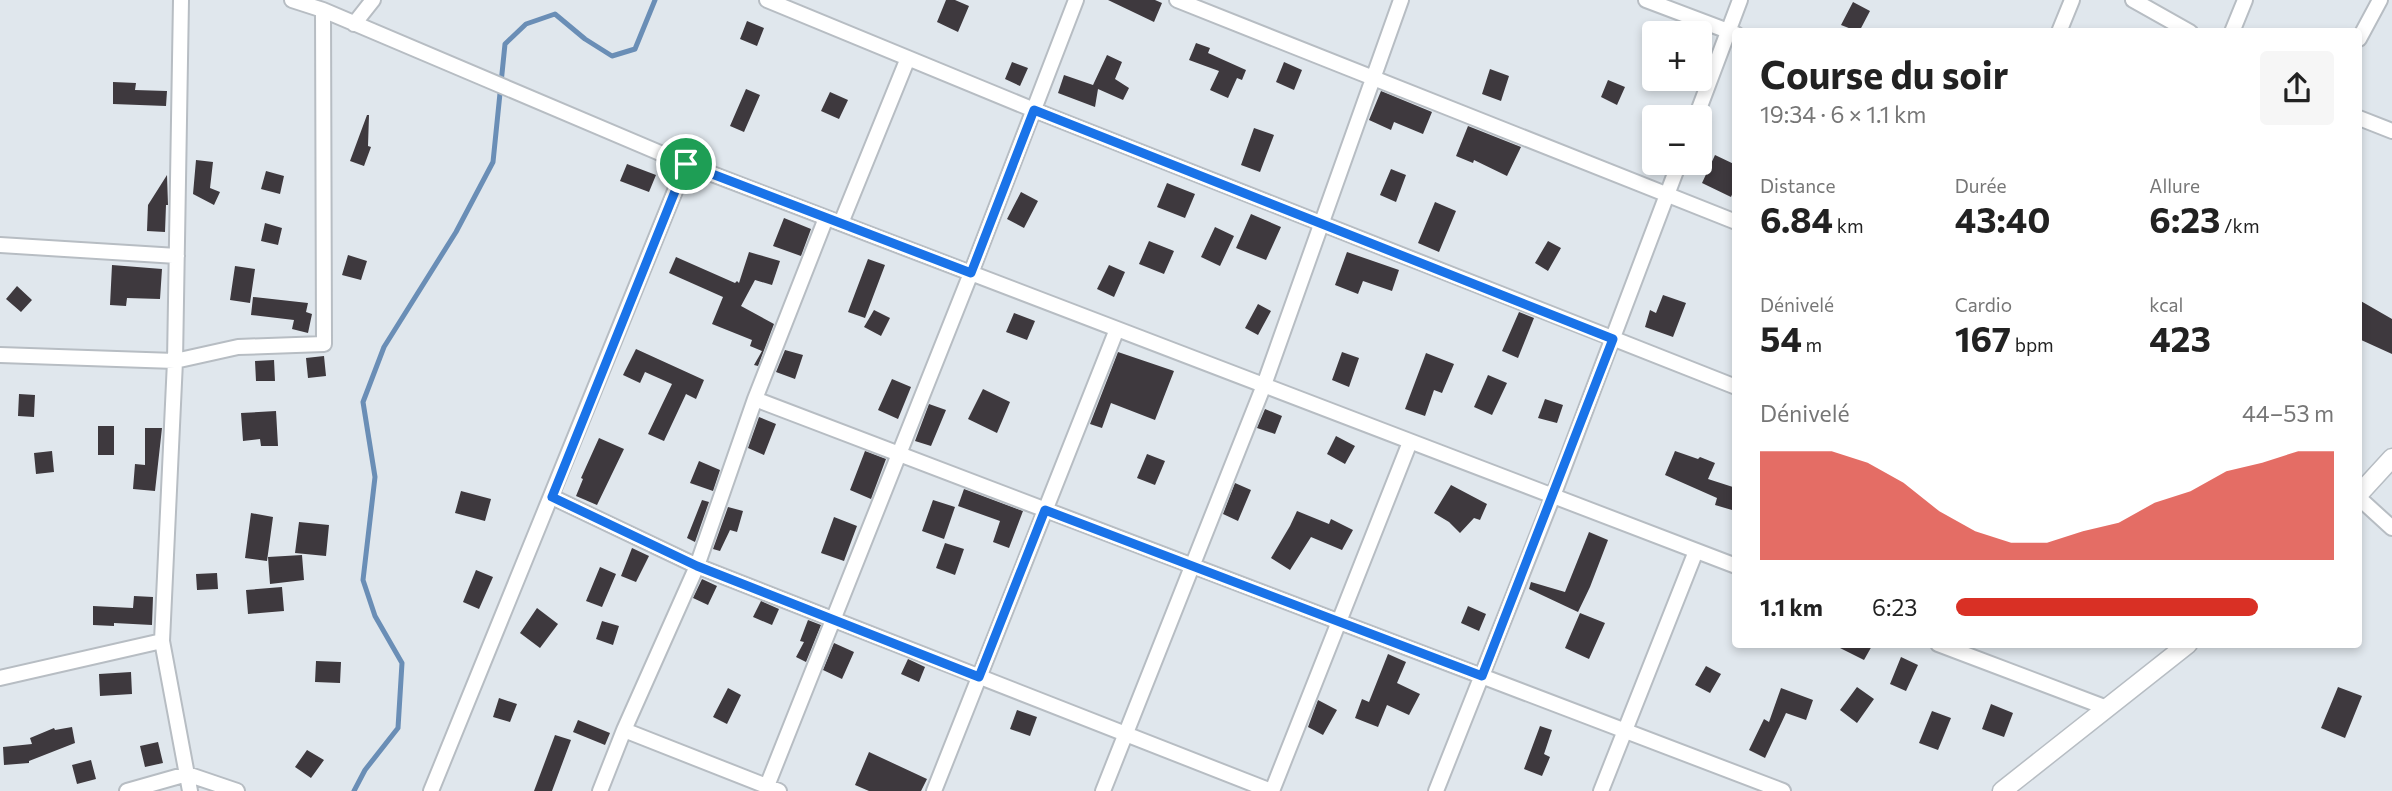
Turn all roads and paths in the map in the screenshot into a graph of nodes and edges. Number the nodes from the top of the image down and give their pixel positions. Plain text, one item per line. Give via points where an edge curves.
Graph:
1 (181, 0) edge
2 (292, 0) edge
3 (373, 0) edge
4 (768, 0) edge
5 (1076, 0) edge
6 (1177, 0) edge
7 (1401, 0) edge
8 (1646, 0) edge
9 (1740, 0) edge
10 (2072, 0) edge
11 (2133, 0) edge
12 (2245, 0) edge
13 (2380, 0) edge
14 (323, 10) junction
15 (354, 24) junction
16 (1733, 28) edge
17 (2061, 28) edge
18 (2183, 28) edge
19 (2234, 28) edge
20 (1732, 32) edge
21 (2362, 33) edge
22 (908, 58) junction
23 (1373, 78) junction
24 (1701, 105) edge
25 (1034, 110) junction
26 (2362, 119) edge
27 (2392, 131) edge
28 (686, 164) junction
29 (1674, 175) edge
30 (1667, 194) junction
31 (826, 218) junction
32 (1732, 220) edge
33 (841, 223) junction
34 (1322, 223) junction
35 (0, 244) edge
36 (177, 256) junction
37 (971, 273) junction
38 (1117, 329) junction
39 (1613, 339) junction
40 (0, 355) edge
41 (175, 361) junction
42 (1264, 385) junction
43 (1732, 385) edge
44 (755, 399) junction
45 (1410, 442) junction
46 (899, 454) junction
47 (2392, 458) edge
48 (2362, 493) edge
49 (1553, 496) junction
50 (552, 497) junction
51 (2362, 499) edge
52 (1045, 510) junction
53 (2392, 528) edge
54 (1696, 551) junction
55 (1732, 564) edge
56 (697, 566) junction
57 (1192, 566) junction
58 (833, 620) junction
59 (1339, 622) junction
60 (162, 641) junction
61 (2183, 648) edge
62 (1965, 649) edge
63 (1482, 676) junction
64 (979, 677) junction
65 (0, 678) edge
66 (2107, 708) junction
67 (624, 730) junction
68 (1625, 731) junction
69 (1125, 734) junction
70 (187, 774) junction
71 (770, 789) edge
72 (127, 791) edge
73 (191, 791) edge
74 (237, 791) edge
75 (431, 791) edge
76 (600, 791) edge
77 (934, 791) edge
78 (1103, 791) edge
79 (1271, 791) edge
80 (1436, 791) edge
81 (1601, 791) edge
82 (1783, 791) edge
83 (2002, 791) edge

1 - 36 street
2 - 14 street
3 - 15 street
4 - 22 street
5 - 25 street
6 - 23 street
7 - 23 street
8 - 20 street
9 - 16 street
10 - 17 street
11 - 18 street
12 - 19 street
13 - 21 street
14 - 15 street
14 - 41 street via 324,344 238,347
15 - 28 street
20 - 24 street
22 - 25 street
22 - 33 street
23 - 30 street
23 - 34 street
25 - 34 street
25 - 37 street
26 - 27 street
28 - 31 street
28 - 50 street
29 - 30 street
30 - 32 street
30 - 39 street
31 - 33 street
31 - 44 street
33 - 37 street
34 - 39 street
34 - 42 street
35 - 36 street
36 - 41 street
37 - 38 street
37 - 46 street
38 - 42 street
38 - 52 street
39 - 43 street
39 - 49 street
40 - 41 street
41 - 60 street
42 - 45 street
42 - 57 street
44 - 46 street
44 - 56 street
45 - 49 street
45 - 59 street
46 - 52 street
46 - 58 street
47 - 48 street
49 - 54 street
49 - 63 street
50 - 56 street
50 - 75 street
51 - 53 street
52 - 57 street
52 - 64 street
54 - 55 street
54 - 68 street
56 - 58 street
56 - 67 street
57 - 59 street
57 - 69 street
58 - 64 street
58 - 71 street
59 - 63 street
59 - 79 street
60 - 65 street
60 - 70 street
61 - 66 street
62 - 66 street
63 - 68 street
63 - 80 street
64 - 69 street
64 - 77 street
66 - 83 street
67 - 71 street
67 - 76 street
68 - 81 street
68 - 82 street
69 - 78 street
69 - 79 street
70 - 72 street
70 - 73 street
70 - 74 street

